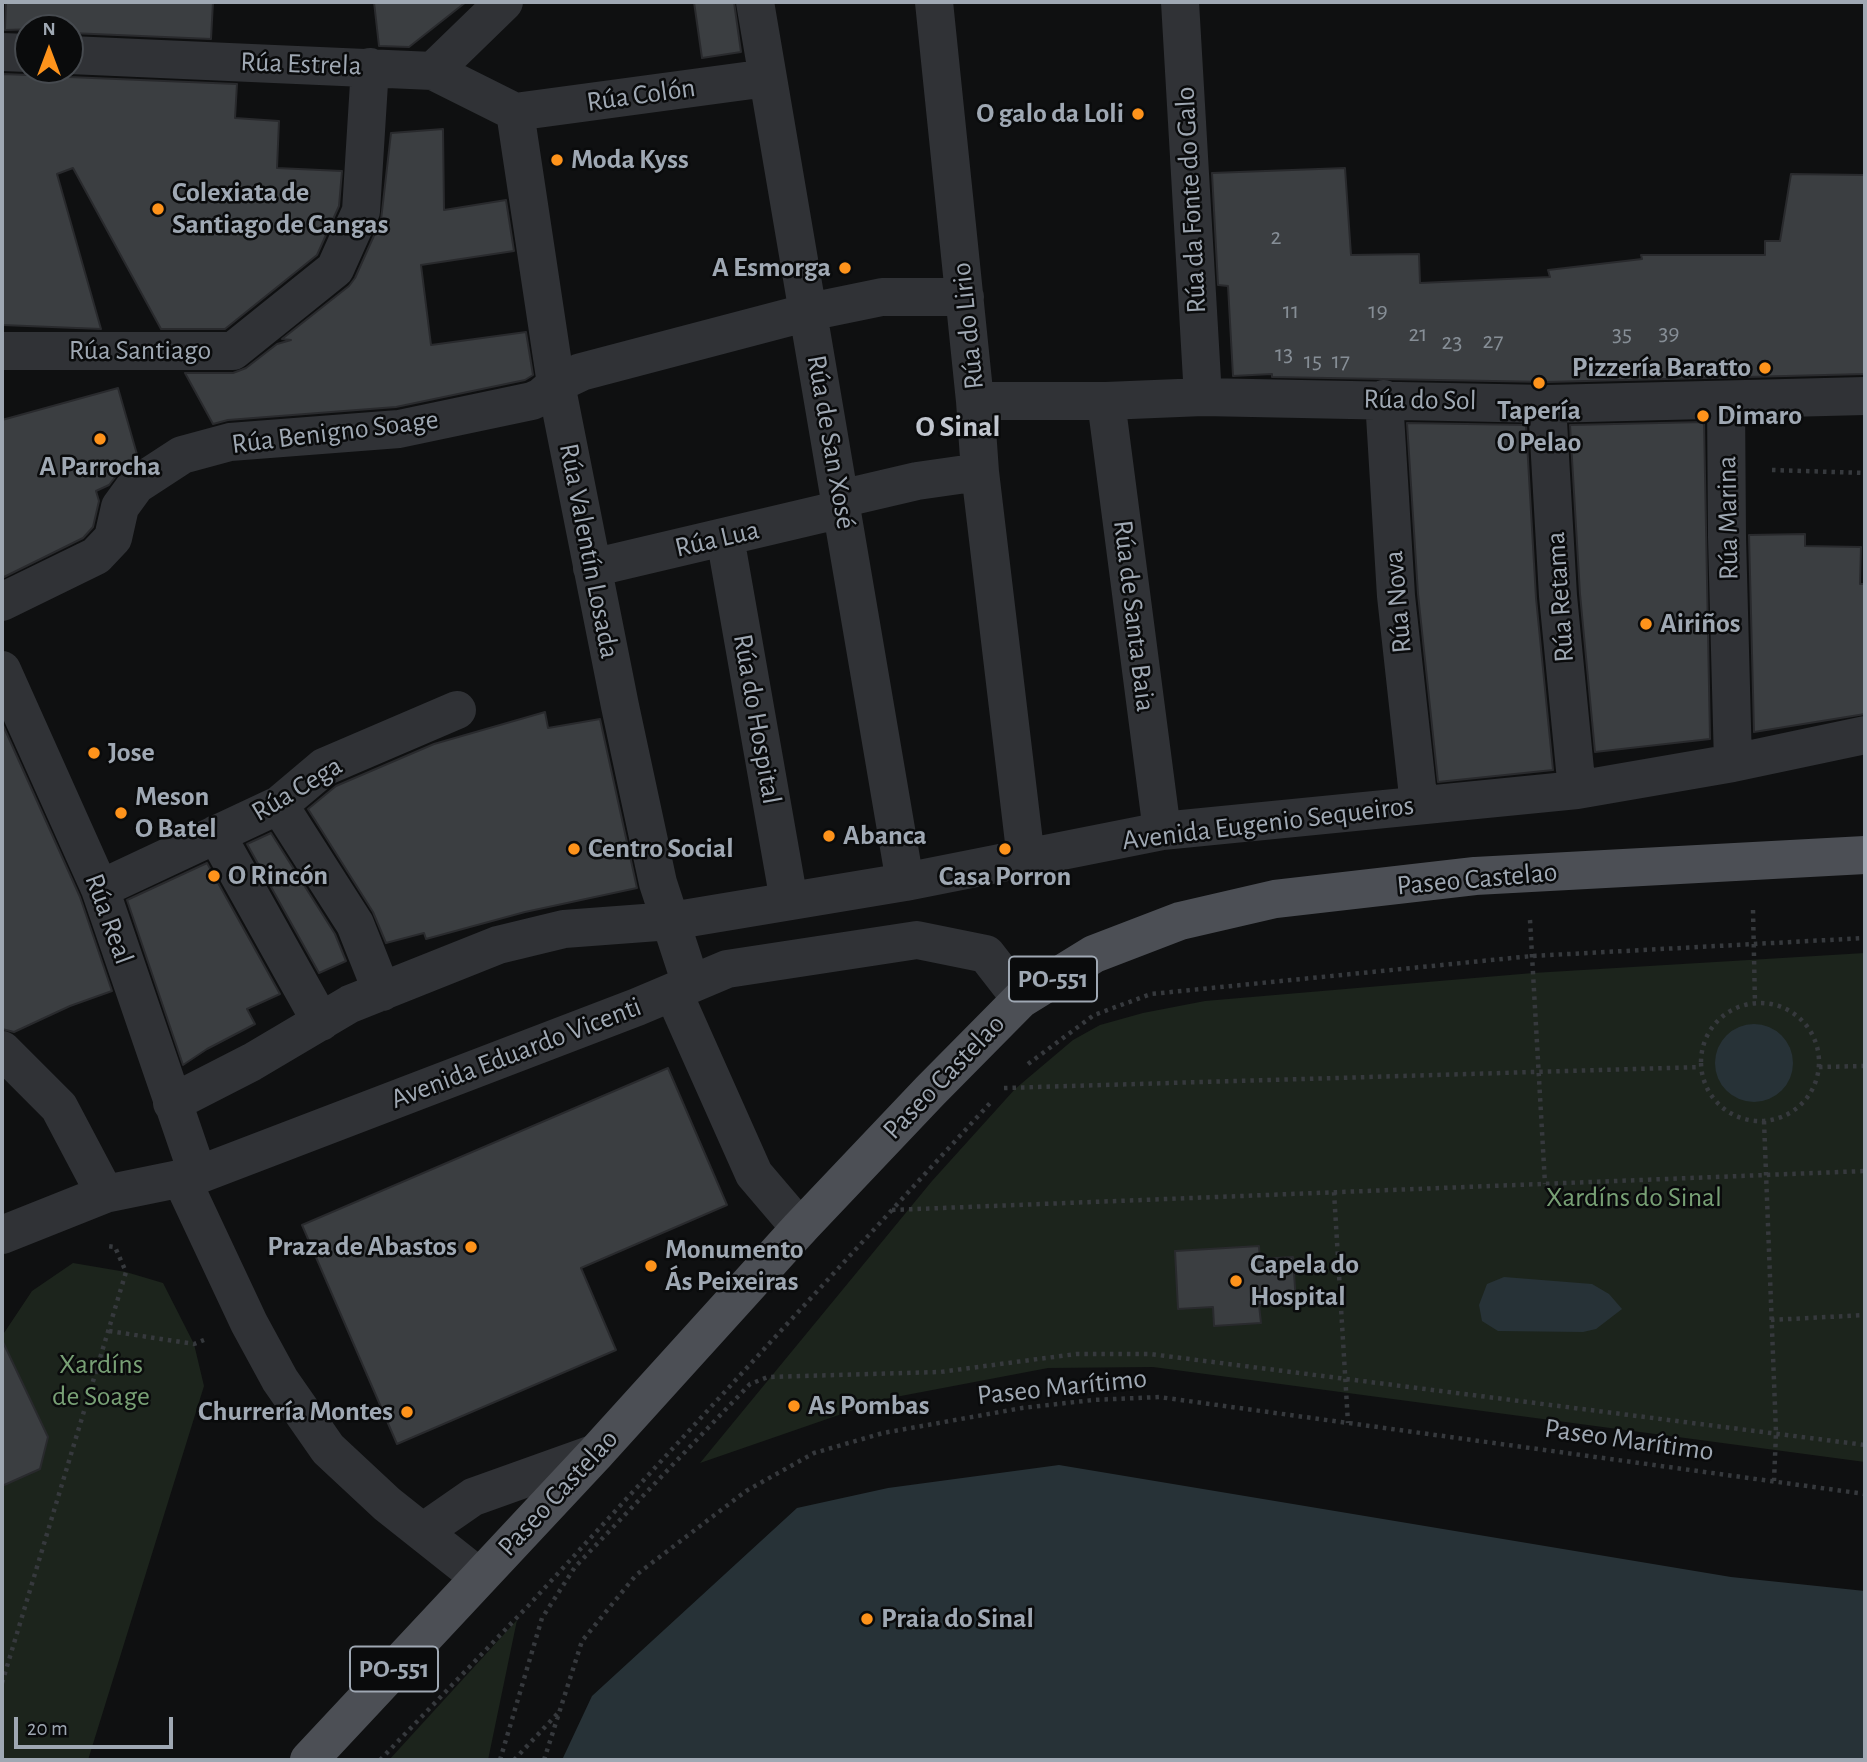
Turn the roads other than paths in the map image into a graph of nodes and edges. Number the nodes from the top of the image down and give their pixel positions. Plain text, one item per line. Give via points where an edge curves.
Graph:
1 (504, 2) edge
2 (755, 2) edge
3 (934, 2) edge
4 (1180, 2) edge
5 (84, 56) edge
6 (370, 67) junction
7 (433, 71) junction
8 (767, 78) junction
9 (515, 112) junction
10 (965, 297) junction
11 (808, 312) junction
12 (2, 351) edge
13 (556, 384) junction
14 (1865, 396) edge
15 (1203, 397) junction
16 (1384, 399) junction
17 (1726, 400) junction
18 (975, 401) junction
19 (1106, 401) junction
20 (1547, 404) junction
21 (980, 472) junction
22 (841, 504) junction
23 (725, 537) junction
24 (592, 568) junction
25 (2, 601) edge
26 (2, 670) edge
27 (457, 710) dead end
28 (1865, 735) edge
29 (1733, 763) junction
30 (1577, 790) junction
31 (279, 805) junction
32 (1419, 805) junction
33 (1162, 831) junction
34 (215, 834) junction
35 (1865, 855) edge
36 (1026, 859) junction
37 (905, 882) junction
38 (100, 889) junction
39 (789, 901) junction
40 (671, 921) junction
41 (682, 988) junction
42 (382, 992) junction
43 (1021, 999) junction
44 (321, 1022) junction
45 (2, 1050) edge
46 (172, 1102) junction
47 (190, 1177) junction
48 (105, 1194) junction
49 (800, 1228) junction
50 (2, 1235) edge
51 (596, 1453) junction
52 (424, 1531) junction
53 (479, 1577) junction
54 (309, 1760) edge

1 - 7 street
2 - 8 street, Rúa de San Xosé
3 - 10 street, Rúa do Lirio
4 - 15 street, Rúa da Fonte do Galo
5 - 6 street, Rúa Estrela
6 - 7 street, Rúa Estrela
6 - 12 street, Rúa Santiago via 361,211 335,269 233,351
7 - 9 street
8 - 9 street, Rúa Colón
8 - 11 street, Rúa de San Xosé
9 - 13 street, Rúa Valentín Losada
10 - 11 street, Rúa Benigno Soage via 882,297
10 - 18 street, Rúa do Lirio
11 - 13 street, Rúa Benigno Soage via 580,372
11 - 22 street, Rúa de San Xosé
13 - 24 street, Rúa Valentín Losada
13 - 25 street, Rúa Benigno Soage via 532,401 399,429 230,442 182,455 136,485 120,507 113,538 96,556
14 - 17 street, Rúa do Sol
15 - 16 street, Rúa do Sol
15 - 19 street, Rúa do Sol
16 - 20 street, Rúa do Sol
16 - 32 street, Rúa Nova via 1396,596
17 - 20 street, Rúa do Sol
17 - 29 street, Rúa Marina
18 - 19 street, Rúa do Sol
18 - 21 street, Rúa do Lirio
19 - 33 street, Rúa de Santa Baia
20 - 30 street, Rúa Retama via 1558,596
21 - 22 street, Rúa Lua via 917,481
21 - 36 street, Rúa do Lirio
22 - 23 street, Rúa Lua
22 - 37 street, Rúa de San Xosé
23 - 24 street, Rúa Lua
23 - 39 street, Rúa do Hospital
24 - 40 street, Rúa Valentín Losada via 658,883
26 - 38 street, Rúa Real
27 - 31 street, Rúa Cega via 324,767
28 - 29 street, Avenida Eugenio Sequeiros
29 - 30 street, Avenida Eugenio Sequeiros
30 - 32 street, Avenida Eugenio Sequeiros
31 - 34 street, Rúa Cega
31 - 42 street via 355,924
32 - 33 street, Avenida Eugenio Sequeiros
33 - 36 street, Avenida Eugenio Sequeiros
34 - 38 street, Rúa Cega
34 - 44 street
35 - 43 main road, Paseo Castelao / PO-551 via 1475,876 1275,899 1180,921 1094,954
36 - 37 street, Avenida Eugenio Sequeiros
37 - 39 street, Avenida Eugenio Sequeiros
38 - 46 street, Rúa Real
39 - 40 street, Avenida Eugenio Sequeiros
40 - 41 street, Rúa Valentín Losada
40 - 42 street, Avenida Eugenio Sequeiros via 564,929 498,945
41 - 43 street, Avenida Eduardo Vicenti via 727,970 917,940 986,954
41 - 47 street, Avenida Eduardo Vicenti
41 - 49 street, Rúa Valentín Losada via 754,1174
42 - 44 street, Avenida Eugenio Sequeiros
43 - 49 main road, Paseo Castelao / PO-551
44 - 46 street, Avenida Eugenio Sequeiros
45 - 48 street via 59,1107
46 - 47 street, Rúa Real
47 - 48 street, Avenida Eduardo Vicenti
47 - 52 street, Rúa Real via 249,1323 280,1380 328,1449
48 - 50 street, Avenida Eduardo Vicenti
49 - 51 main road, Paseo Castelao / PO-551
51 - 52 street via 473,1497
51 - 53 main road, Paseo Castelao / PO-551
52 - 53 street, Rúa Real
53 - 54 main road, PO-551

